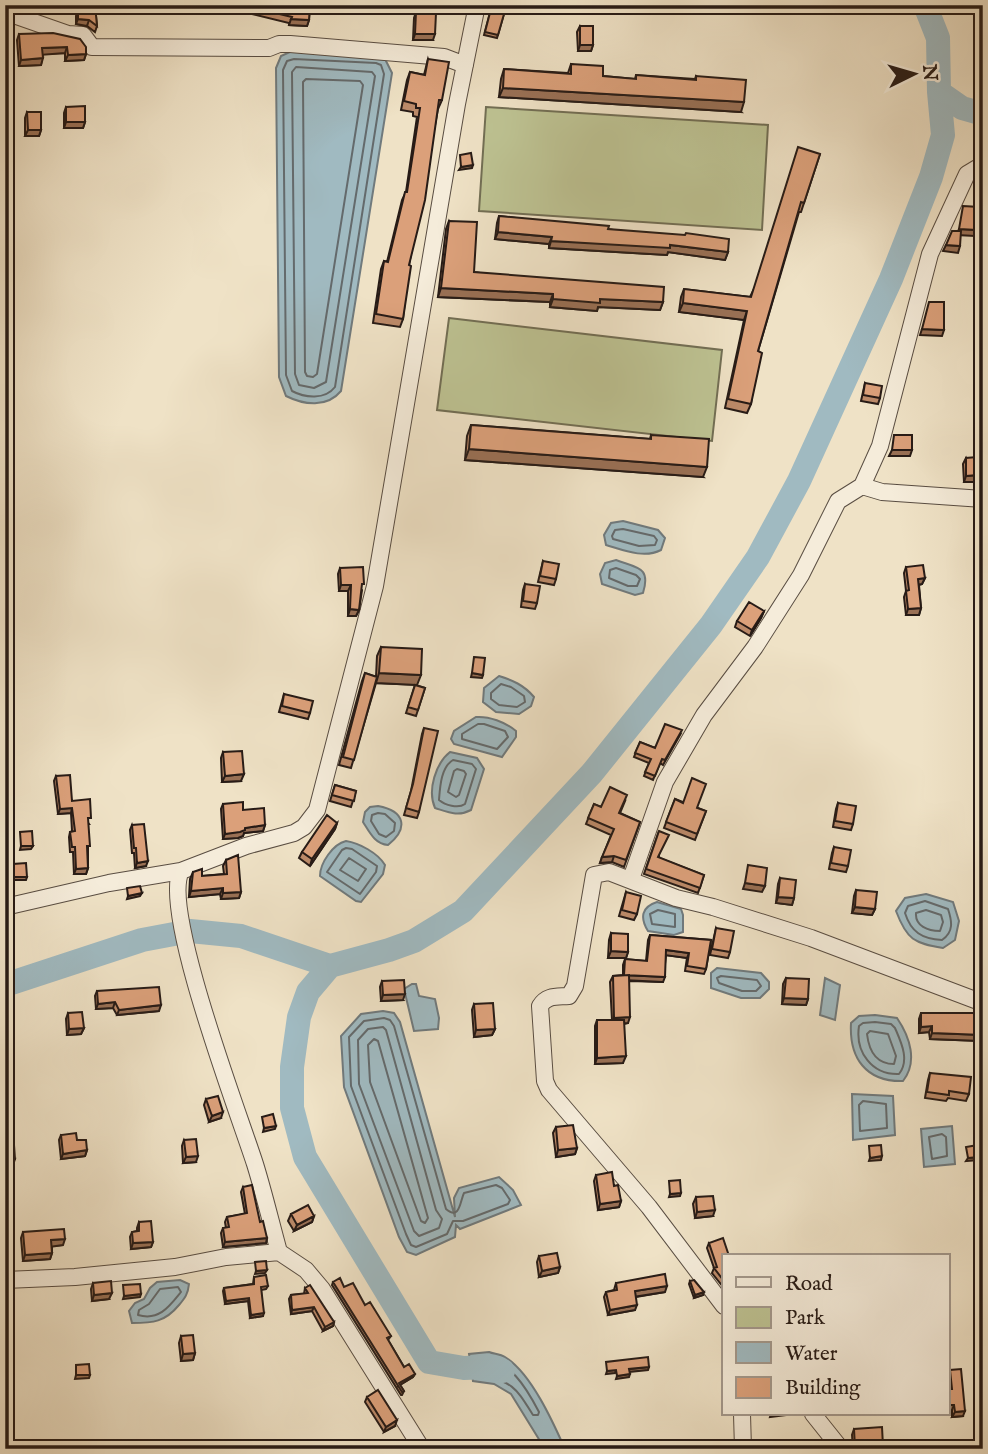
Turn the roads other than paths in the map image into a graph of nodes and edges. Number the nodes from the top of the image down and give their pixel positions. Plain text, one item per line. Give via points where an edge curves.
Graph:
1 (477, 5) edge
2 (5, 12) edge
3 (465, 65) junction
4 (983, 168) edge
5 (862, 486) junction
6 (983, 499) edge
7 (181, 871) junction
8 (631, 879) junction
9 (5, 907) edge
10 (983, 1003) edge
11 (279, 1252) junction
12 (5, 1280) edge
13 (722, 1303) edge
14 (743, 1416) edge
15 (815, 1416) edge
16 (422, 1449) edge
17 (743, 1449) edge
18 (841, 1449) edge

1 - 3 street
2 - 3 street via 83,35 92,47 269,48 290,44 444,57
3 - 7 street via 375,586 317,810 294,832
4 - 5 street via 967,174 930,254 880,446
5 - 6 street via 882,492
5 - 8 street via 838,501 801,575 704,715 665,782
7 - 9 street
7 - 11 street via 176,886 190,967
8 - 10 street via 676,898 811,937
8 - 13 street via 609,872 594,875 575,986 569,996 551,997 540,1006 545,1081
11 - 12 street via 175,1267
11 - 16 street via 306,1270 323,1289
14 - 17 street
15 - 18 street

